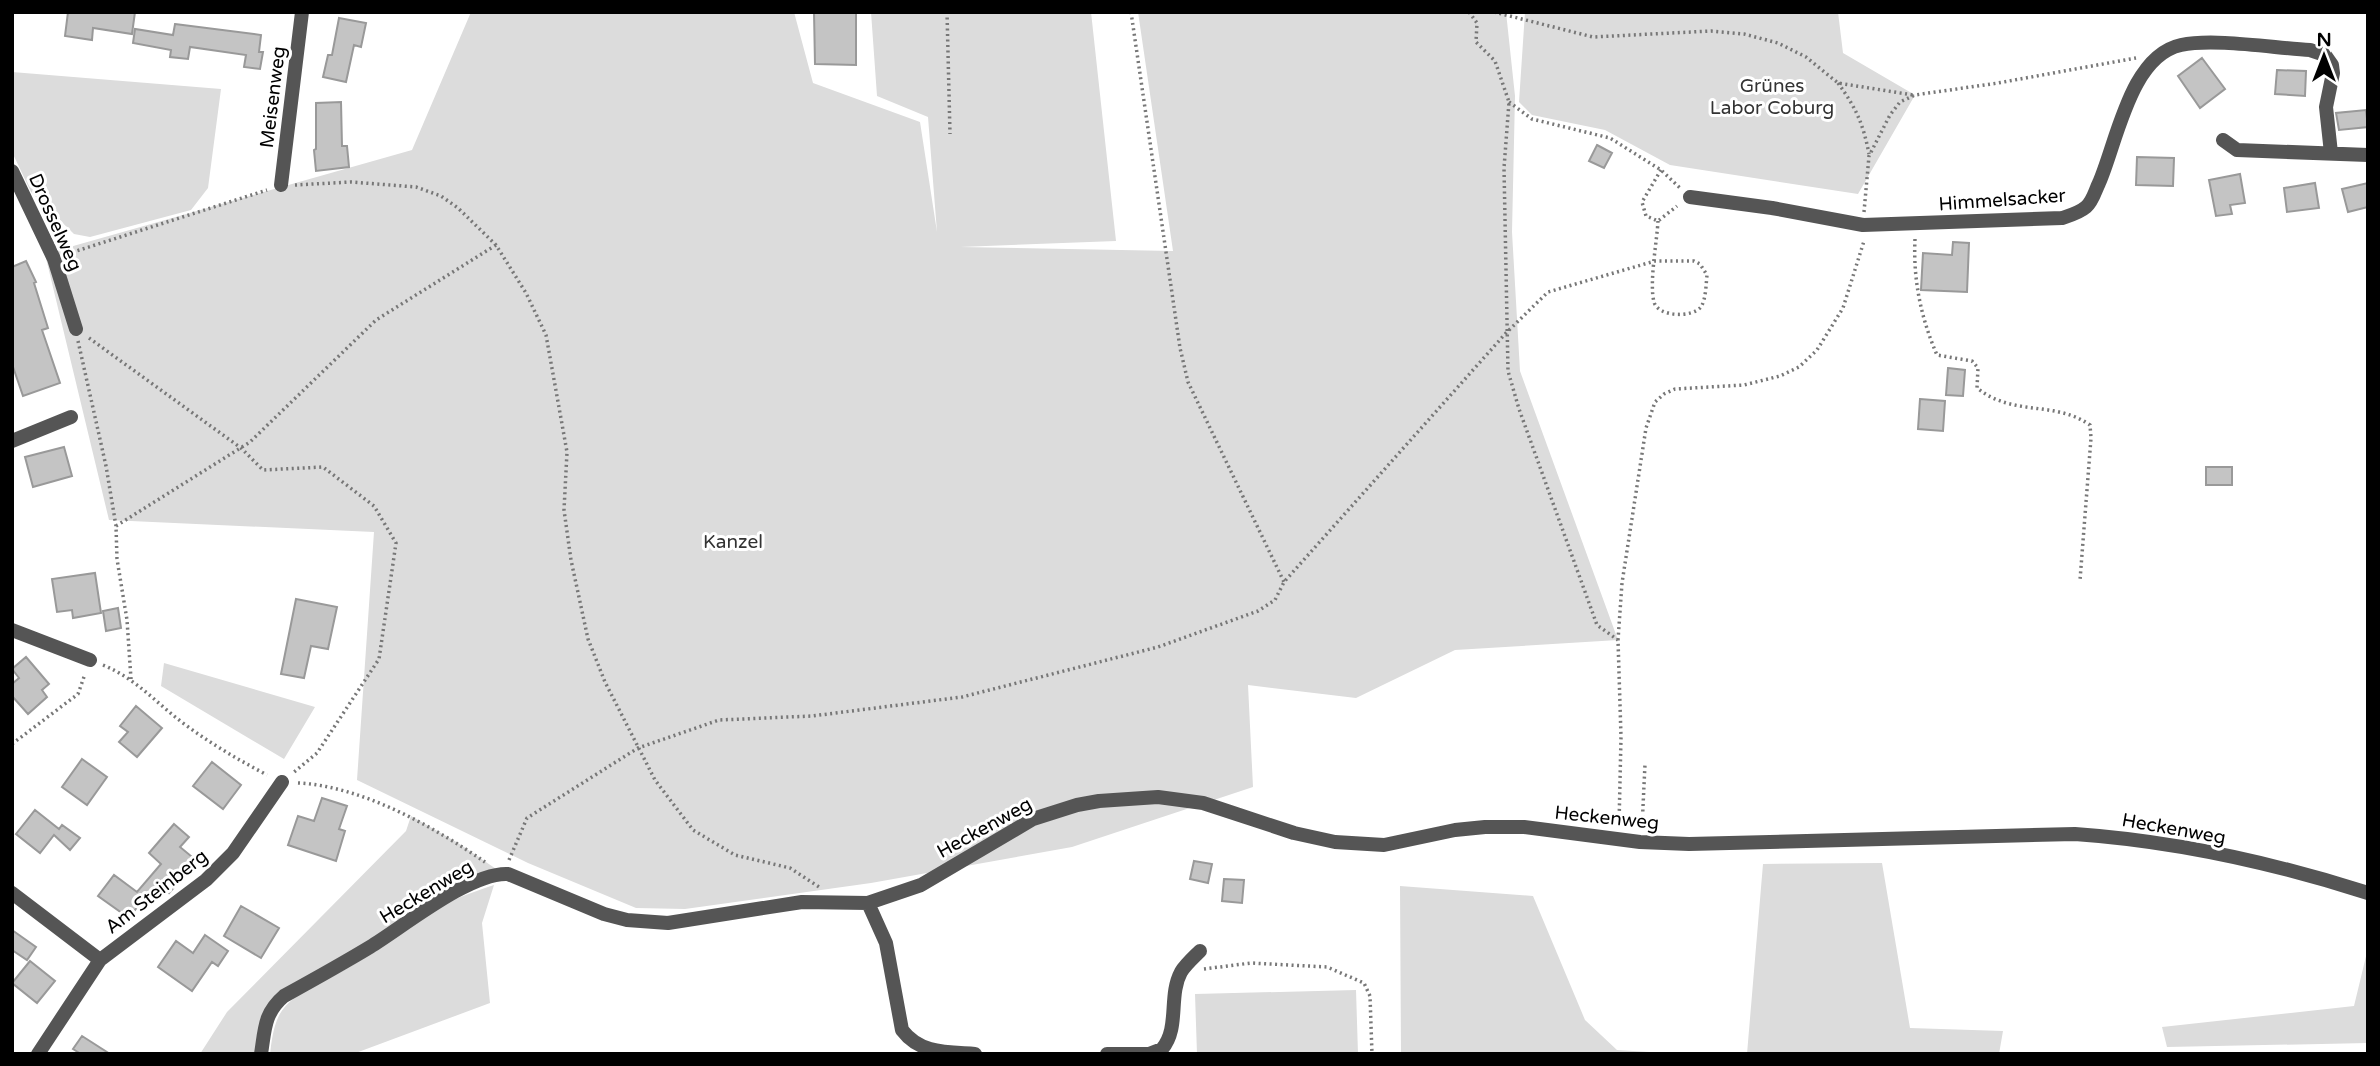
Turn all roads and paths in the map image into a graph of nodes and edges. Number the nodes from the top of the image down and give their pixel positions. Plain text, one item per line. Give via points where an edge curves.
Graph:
1 (947, 12) edge
2 (1131, 12) edge
3 (1469, 12) edge
4 (1494, 12) edge
5 (300, 13) edge
6 (2159, 55) junction
7 (1838, 83) junction
8 (1915, 95) junction
9 (1509, 102) junction
10 (950, 134) dead end
11 (2223, 140) dead end
12 (2331, 153) junction
13 (2368, 155) edge
14 (1869, 156) junction
15 (1661, 170) junction
16 (12, 171) edge
17 (281, 185) junction
18 (1690, 197) junction
19 (1658, 221) junction
20 (1915, 223) junction
21 (1863, 225) junction
22 (496, 246) junction
23 (54, 258) junction
24 (1655, 261) junction
25 (76, 329) junction
26 (1506, 333) junction
27 (71, 416) dead end
28 (12, 441) edge
29 (240, 448) junction
30 (116, 526) junction
31 (2080, 580) dead end
32 (1284, 582) junction
33 (12, 630) edge
34 (1618, 640) junction
35 (90, 660) joint
36 (131, 679) dead end
37 (12, 744) edge
38 (638, 747) junction
39 (1645, 764) dead end
40 (282, 782) joint
41 (1618, 837) junction
42 (1640, 842) junction
43 (502, 873) junction
44 (12, 893) edge
45 (2368, 893) edge
46 (845, 903) junction
47 (868, 904) junction
48 (1200, 951) dead end
49 (100, 960) junction
50 (1181, 971) junction
51 (38, 1054) edge
52 (261, 1054) edge
53 (975, 1054) edge
54 (1107, 1054) edge
55 (1372, 1054) edge

1 - 10 path
2 - 32 path via 1188,382
3 - 9 path via 1477,23 1476,42 1495,61
4 - 7 path via 1593,37 1711,31 1744,34 1806,57
5 - 17 street, Meisenweg
6 - 8 path
6 - 12 street via 2180,45 2207,43 2325,55 2333,73 2326,107
6 - 20 street, Himmelsacker via 2133,89 2107,164 2085,208 2062,218
7 - 8 path
7 - 14 path via 1857,109
8 - 14 path via 1900,102 1890,115
9 - 15 path via 1532,118 1610,138
9 - 26 path via 1504,168
11 - 12 street via 2237,150
12 - 13 street
14 - 21 path
15 - 18 path
15 - 19 path via 1642,202 1646,216
16 - 23 street, Drosselweg
17 - 22 path via 351,182 416,187 442,196
17 - 23 path
18 - 19 path
18 - 21 street, Himmelsacker
19 - 24 path
20 - 21 street, Himmelsacker
20 - 31 path via 1919,299 1937,355 1972,361 1978,368 1977,388 1990,398 2081,418 2090,425
21 - 34 path via 1864,243 1843,308 1817,350 1800,367 1744,385 1675,389 1655,402 1646,428
22 - 29 path via 376,320
22 - 38 path via 527,293 546,335 567,452 564,510 570,560 588,639
23 - 25 street, Drosselweg
24 - 24 path via 1655,306 1687,315 1700,308 1707,275 1700,264
24 - 26 path via 1548,292
25 - 29 path
25 - 30 path
26 - 32 path
26 - 34 path via 1508,371 1519,409 1597,625
27 - 28 street
29 - 30 path
29 - 40 path via 263,470 323,467 374,506 396,543 379,659 317,753
30 - 36 path
32 - 38 path via 1275,600 1258,611 1158,647 962,697 811,716 719,720
33 - 35 street
34 - 41 path
35 - 37 path via 78,694
38 - 43 path via 527,818
38 - 46 path via 655,780 693,830 735,855 790,868
39 - 42 path
40 - 49 street, Am Steinberg via 233,853 206,880
41 - 42 street, Heckenweg
41 - 47 street, Heckenweg via 1485,827 1384,845 1335,842 1203,803 1158,797 1099,801 1033,819 921,885
42 - 45 street, Heckenweg via 2089,835 2219,855
43 - 46 street, Heckenweg via 626,920 668,923 802,902
43 - 52 street, Heckenweg via 476,880 284,996 272,1006 266,1020
44 - 49 street, Am Steinberg
46 - 47 street, Heckenweg
47 - 53 street via 886,943 902,1030 928,1050
48 - 50 street
49 - 51 street, Am Steinberg
50 - 54 street via 1173,995 1171,1033 1162,1049 1149,1054
50 - 55 path via 1251,963 1327,967 1364,984 1370,996

